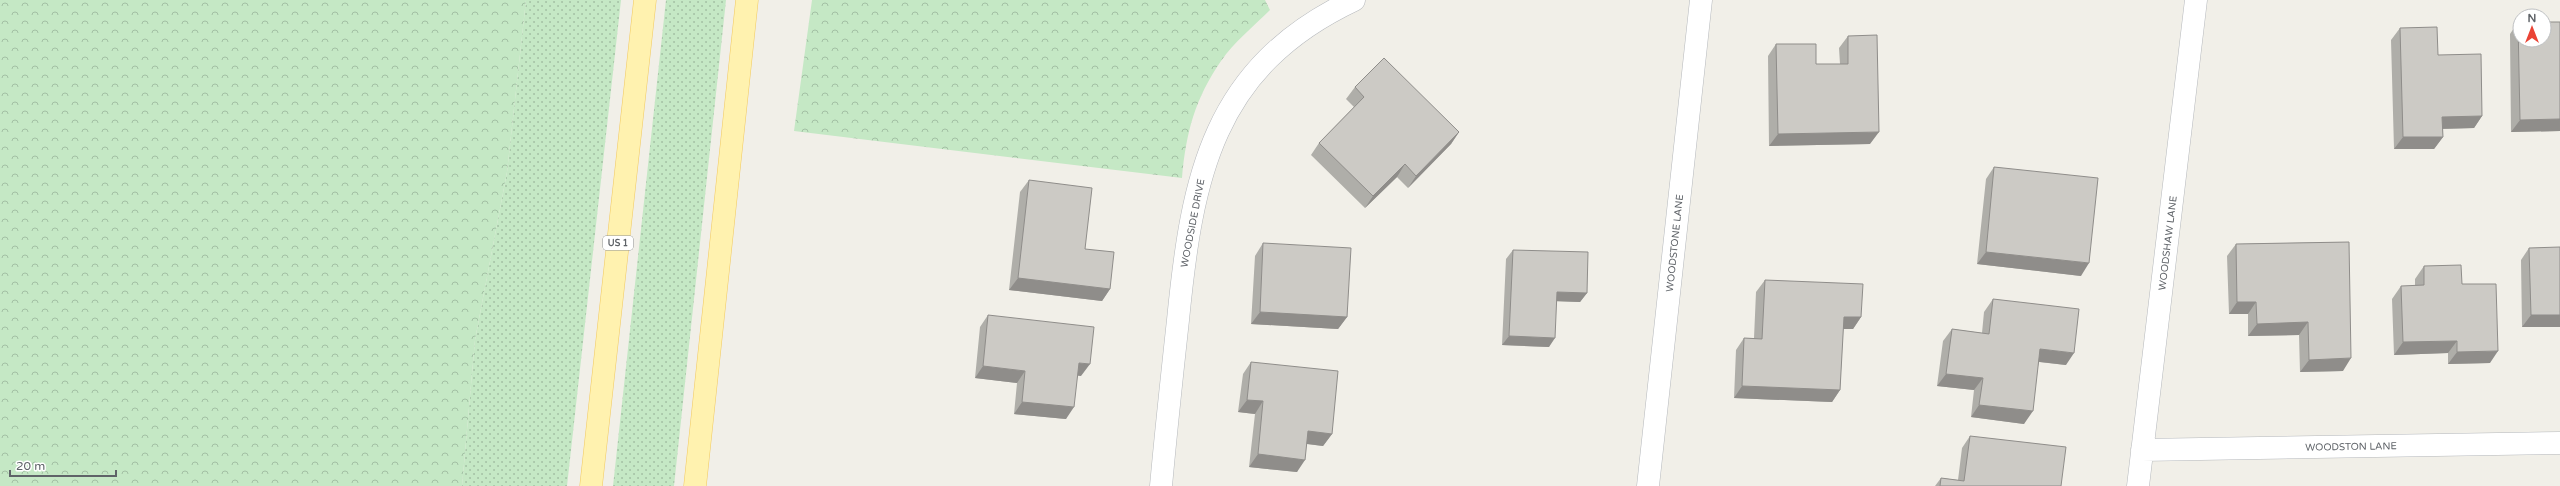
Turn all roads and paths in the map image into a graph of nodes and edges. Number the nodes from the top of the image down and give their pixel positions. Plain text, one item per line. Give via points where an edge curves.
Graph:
1 (645, 0) edge
2 (747, 0) edge
3 (1354, 0) edge
4 (1701, 0) edge
5 (2196, 0) edge
6 (2560, 443) edge
7 (2142, 450) junction
8 (591, 486) edge
9 (694, 486) edge
10 (1161, 486) edge
11 (1648, 486) edge
12 (2138, 486) edge

1 - 8 main road, US 1
2 - 9 main road
3 - 10 street, WOODSIDE DRIVE via 1322,17 1283,44 1250,79 1213,141 1196,193 1184,253
4 - 11 street, WOODSTONE LANE
5 - 7 street, WOODSHAW LANE
6 - 7 street, WOODSTON LANE
7 - 12 street, WOODSHAW LANE

